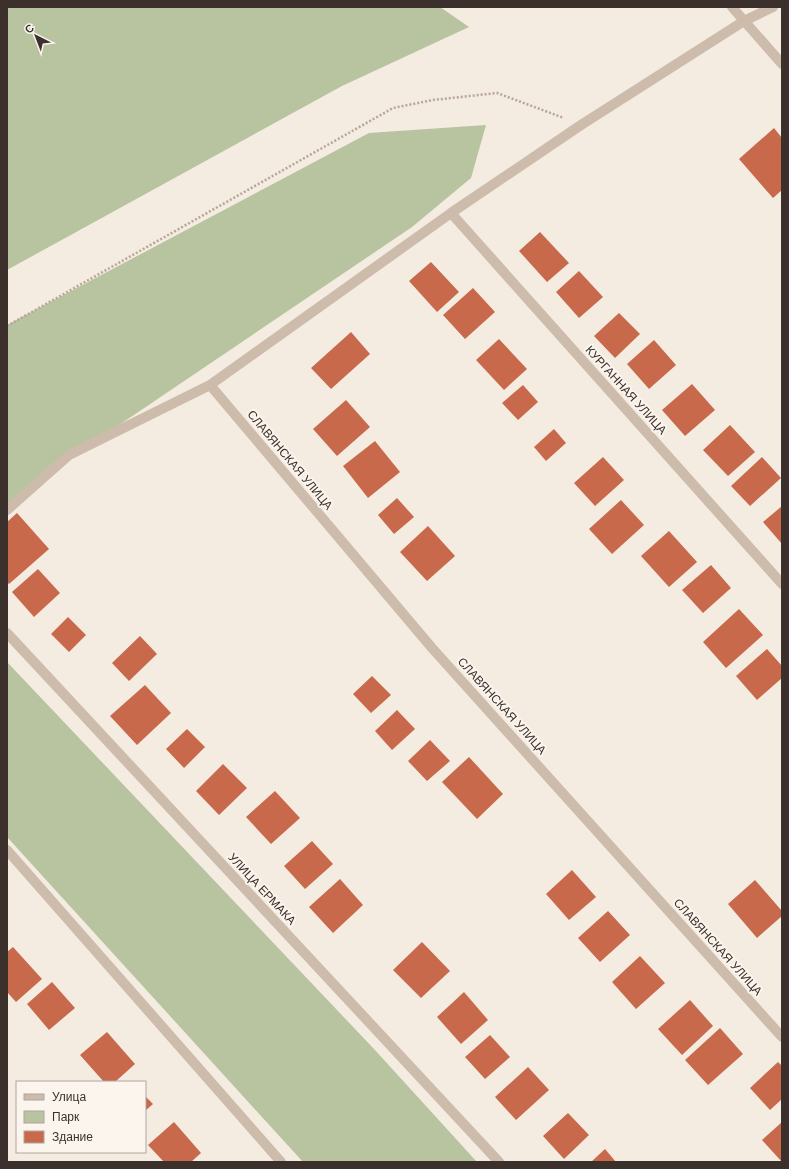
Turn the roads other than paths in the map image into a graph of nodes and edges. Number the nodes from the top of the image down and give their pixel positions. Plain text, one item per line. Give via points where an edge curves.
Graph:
1 (732, 7) edge
2 (773, 7) edge
3 (744, 21) junction
4 (782, 64) edge
5 (451, 213) junction
6 (210, 385) junction
7 (7, 510) edge
8 (782, 584) edge
9 (7, 633) edge
10 (7, 850) edge
11 (782, 1037) edge
12 (281, 1162) edge
13 (499, 1162) edge

1 - 3 street
2 - 3 street
3 - 4 street
3 - 5 street via 581,125
5 - 6 street
5 - 8 street, КУРГАННАЯ УЛИЦА
6 - 7 street via 70,455
6 - 11 street, СЛАВЯНСКАЯ УЛИЦА via 432,648
9 - 13 street, УЛИЦА ЕРМАКА
10 - 12 street

